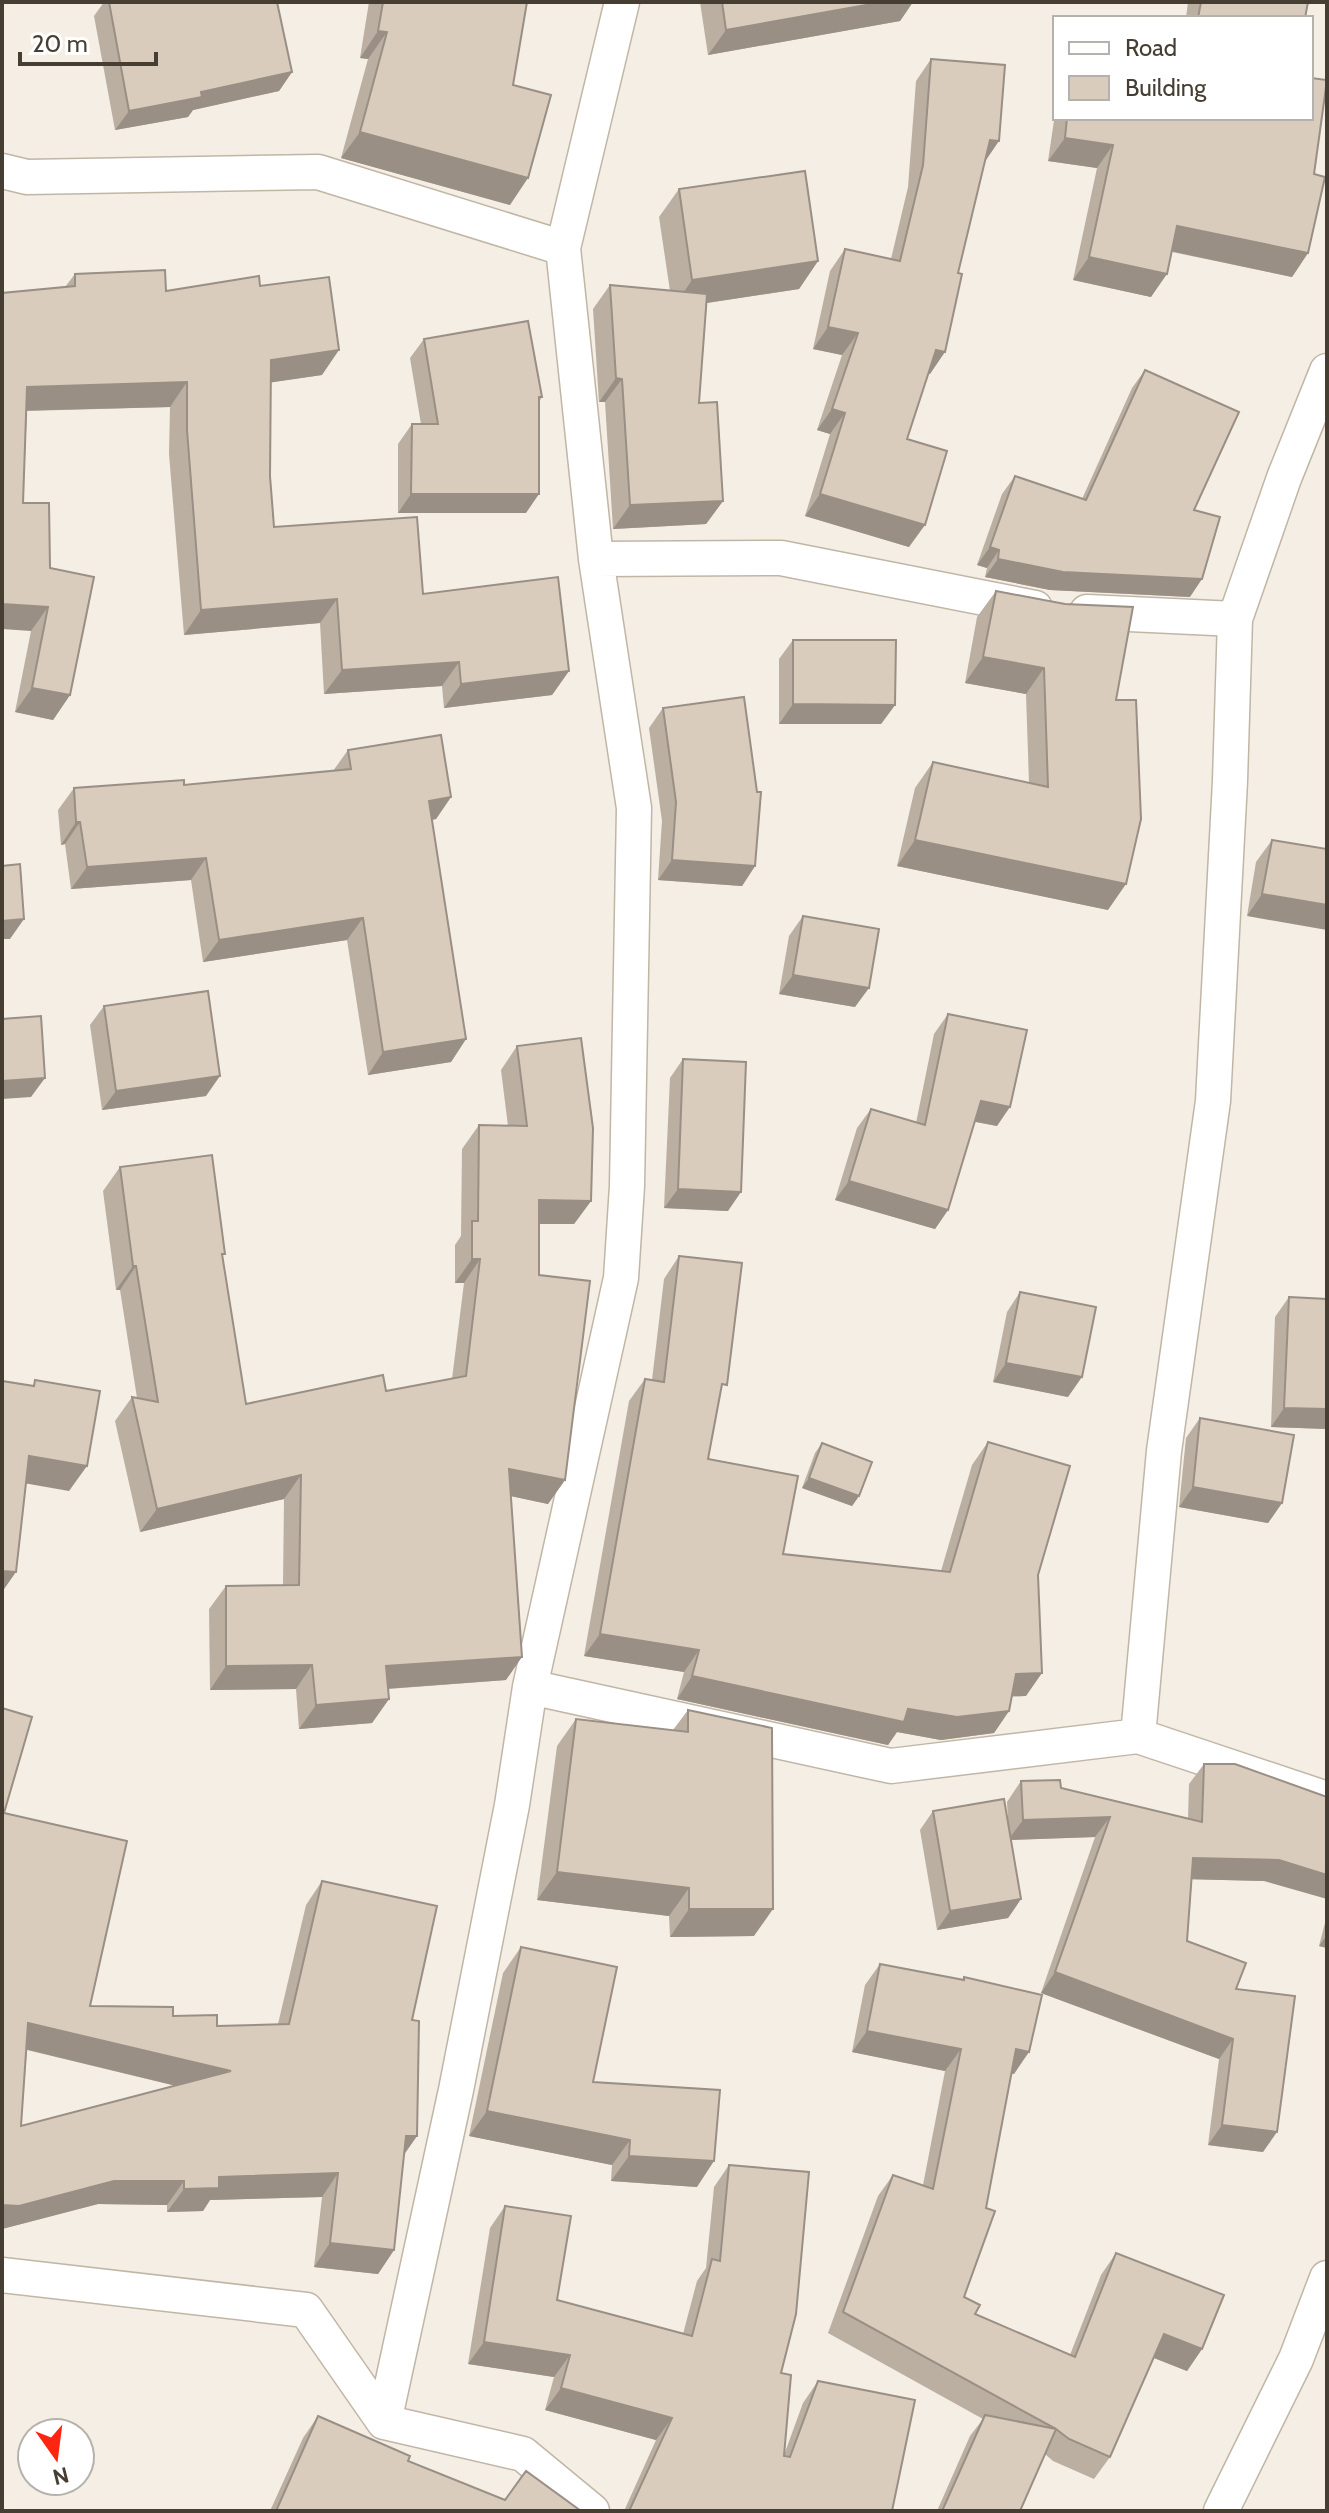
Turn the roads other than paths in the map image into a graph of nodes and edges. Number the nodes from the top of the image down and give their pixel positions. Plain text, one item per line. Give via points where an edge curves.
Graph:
1 (622, 2) edge
2 (2, 171) edge
3 (563, 248) junction
4 (1327, 371) edge
5 (596, 559) junction
6 (1235, 619) junction
7 (530, 1687) junction
8 (1138, 1736) junction
9 (1327, 1799) edge
10 (2, 2275) edge
11 (1327, 2278) edge
12 (384, 2422) junction
13 (592, 2511) edge
14 (1221, 2511) edge

1 - 3 street
2 - 3 street via 27,177 318,172
3 - 5 street
4 - 6 street
5 - 6 street via 781,558 1048,610
5 - 7 street via 634,808 627,1186 621,1278
6 - 8 street via 1213,1101 1164,1451
7 - 8 street via 891,1766
7 - 12 street via 459,2075
8 - 9 street
10 - 12 street via 306,2310
11 - 14 street via 1296,2359
12 - 13 street via 523,2454

